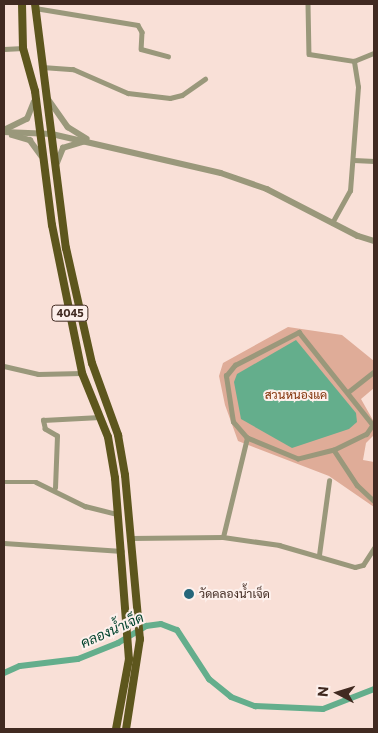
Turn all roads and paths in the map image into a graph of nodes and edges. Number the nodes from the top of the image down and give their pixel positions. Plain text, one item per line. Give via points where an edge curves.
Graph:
1 (22, 4) edge
2 (308, 4) edge
3 (35, 6) edge
4 (23, 48) junction
5 (4, 49) edge
6 (374, 53) edge
7 (168, 56) dead end
8 (354, 61) junction
9 (41, 67) junction
10 (205, 79) dead end
11 (45, 89) junction
12 (35, 91) junction
13 (4, 132) edge
14 (41, 132) junction
15 (52, 134) junction
16 (93, 142) junction
17 (354, 160) junction
18 (374, 161) edge
19 (57, 171) junction
20 (47, 179) junction
21 (332, 223) junction
22 (374, 241) edge
23 (4, 366) edge
24 (374, 372) edge
25 (82, 373) junction
26 (348, 392) junction
27 (100, 417) junction
28 (247, 438) junction
29 (334, 450) junction
30 (329, 481) dead end
31 (4, 482) edge
32 (55, 488) junction
33 (374, 501) edge
34 (118, 514) junction
35 (223, 537) junction
36 (132, 538) junction
37 (4, 543) edge
38 (374, 548) edge
39 (123, 551) junction
40 (319, 555) junction
41 (116, 729) edge
42 (126, 729) edge

1 - 4 main road, 4045
2 - 8 street via 309,54
3 - 7 street via 138,25 142,32 141,49
3 - 9 main road, 4045
4 - 5 street
4 - 12 main road, 4045
6 - 8 street
8 - 17 street via 358,87
9 - 10 street via 72,69 128,93 170,98 182,95
9 - 11 main road, 4045
11 - 15 main road, 4045
11 - 16 street via 60,118
12 - 13 street via 34,106 27,119
12 - 14 main road, 4045
13 - 14 street
13 - 20 street via 36,146
14 - 15 street
14 - 20 main road, 4045
15 - 16 street
15 - 19 main road, 4045
16 - 19 street via 62,148
16 - 21 street via 221,173 267,189
17 - 18 street
17 - 21 street via 350,191
19 - 36 main road, 4045 via 66,248 92,363 118,435
20 - 25 main road, 4045
21 - 22 street
23 - 25 street via 38,374
24 - 26 street
25 - 27 main road, 4045
26 - 28 street via 299,332 285,336 235,365 226,376 233,422
26 - 29 street via 373,425 367,434
27 - 32 street via 43,420 45,429 57,436
27 - 34 main road, 4045 via 109,445
28 - 29 street via 298,460
28 - 35 street
29 - 33 street via 357,485
30 - 40 street
31 - 32 street via 36,482
32 - 34 street via 85,506
34 - 39 main road, 4045
35 - 36 street
35 - 40 street
36 - 42 main road, 4045 via 140,639
37 - 39 street
38 - 40 street via 363,565 356,567
39 - 41 main road, 4045 via 129,642

